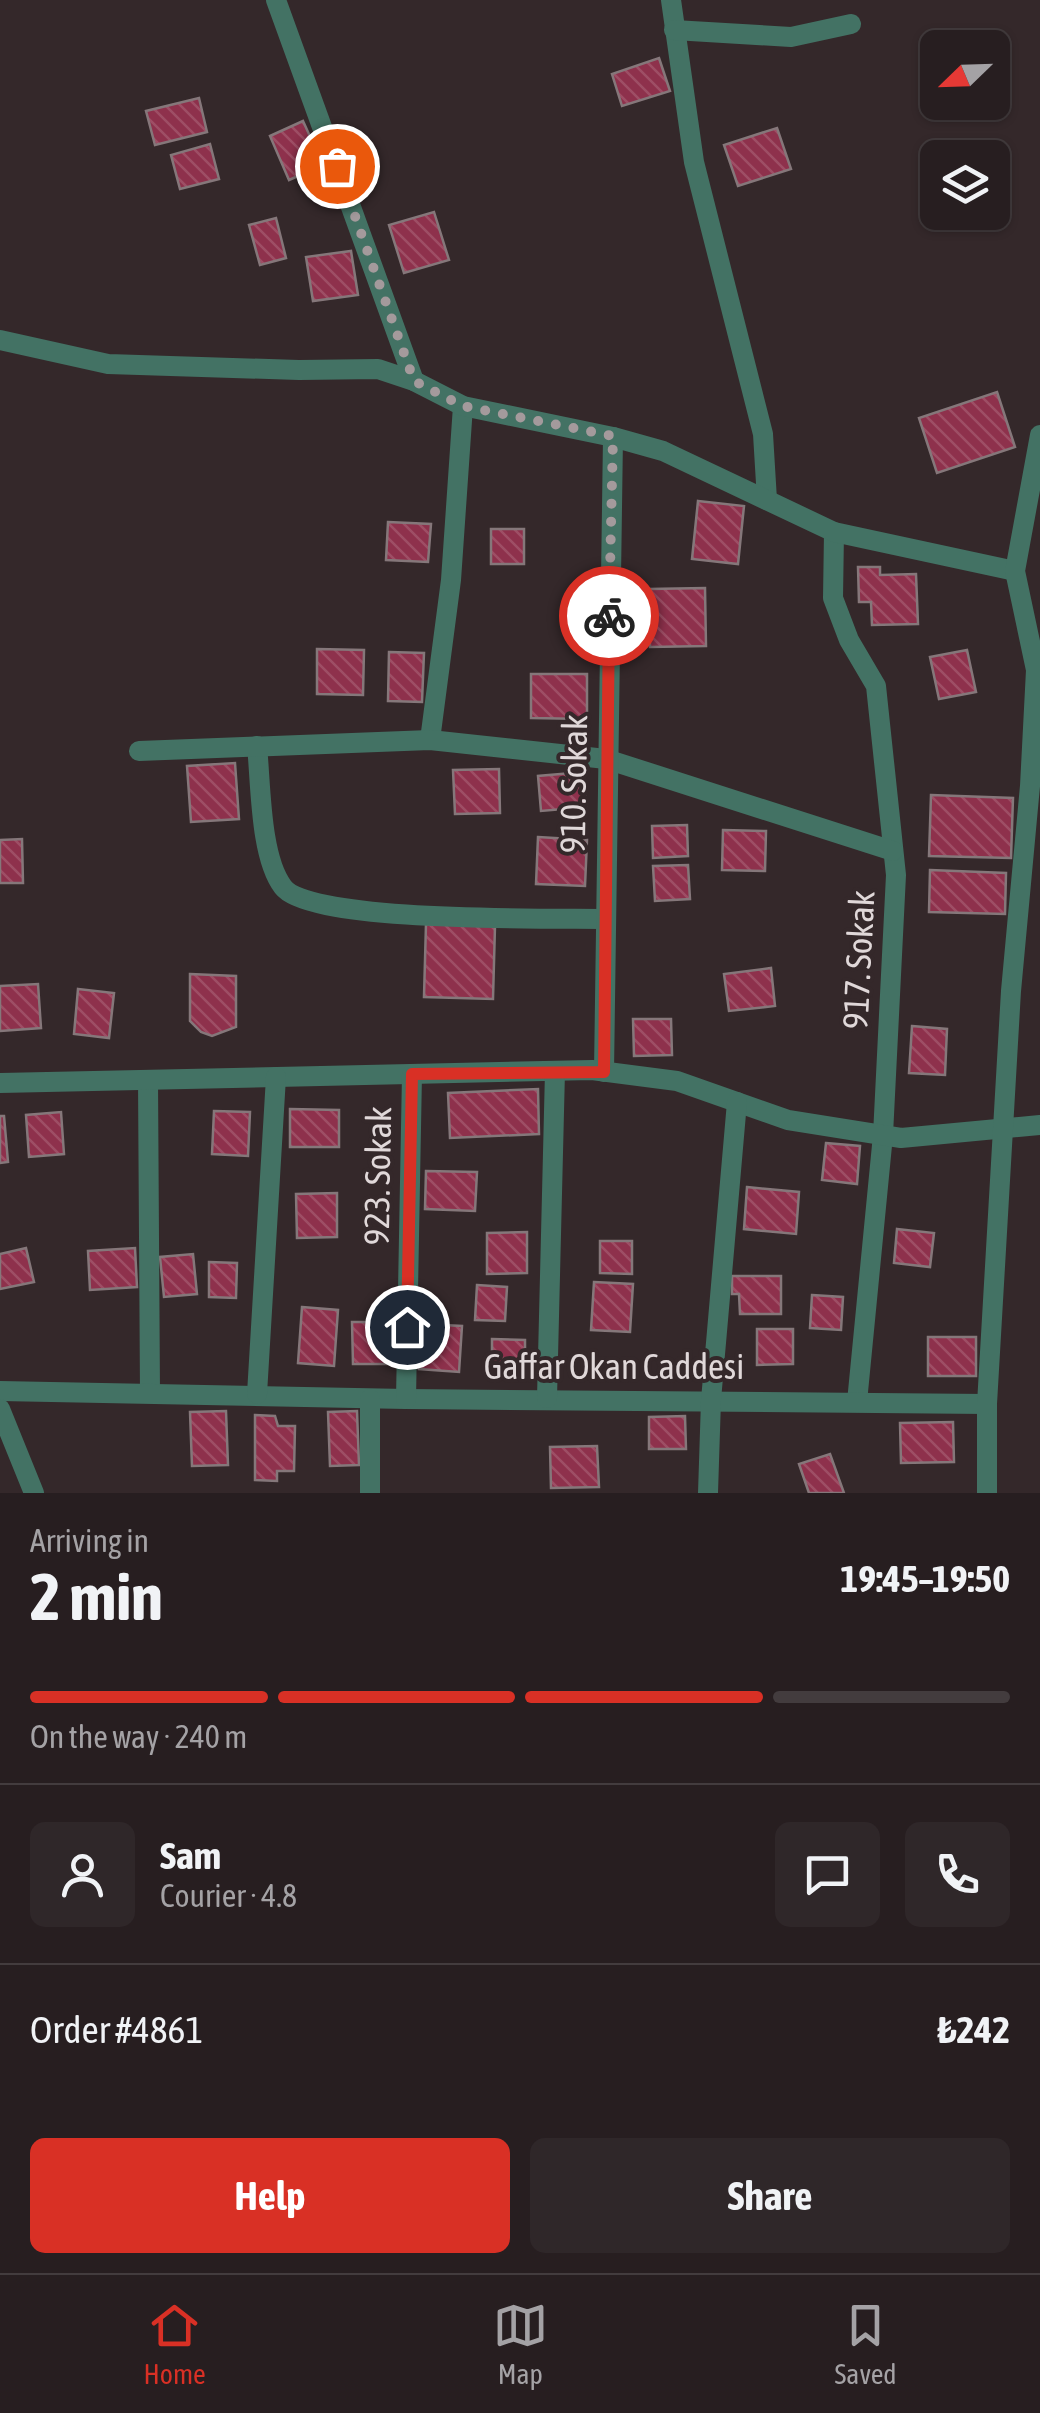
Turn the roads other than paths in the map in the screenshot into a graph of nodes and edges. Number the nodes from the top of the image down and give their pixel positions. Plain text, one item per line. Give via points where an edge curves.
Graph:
1 (276, 0) edge
2 (671, 0) edge
3 (851, 24) dead end
4 (674, 30) junction
5 (0, 340) edge
6 (414, 381) junction
7 (463, 406) junction
8 (1040, 435) edge
9 (613, 436) junction
10 (767, 500) junction
11 (834, 532) junction
12 (1015, 571) junction
13 (430, 740) junction
14 (256, 746) junction
15 (139, 751) dead end
16 (606, 759) junction
17 (1035, 786) edge
18 (893, 851) junction
19 (606, 919) junction
20 (555, 1071) junction
21 (604, 1072) junction
22 (412, 1074) junction
23 (276, 1078) junction
24 (148, 1080) junction
25 (0, 1084) edge
26 (738, 1102) junction
27 (1040, 1124) edge
28 (1003, 1126) junction
29 (882, 1135) junction
30 (0, 1390) edge
31 (150, 1392) junction
32 (257, 1394) junction
33 (370, 1398) junction
34 (547, 1398) junction
35 (406, 1399) junction
36 (711, 1400) junction
37 (857, 1402) junction
38 (988, 1404) junction
39 (0, 1409) edge
40 (34, 1493) edge
41 (370, 1493) edge
42 (708, 1493) edge
43 (987, 1493) edge

1 - 6 street
2 - 4 street
3 - 4 street via 791,37
4 - 10 street via 694,162 763,434
5 - 6 street via 108,364 378,369
6 - 7 street
7 - 9 street
7 - 13 street via 451,580
8 - 12 street
9 - 10 street via 663,451
9 - 16 street, 910. Sokak
10 - 11 street
11 - 12 street
11 - 18 street, 917. Sokak via 833,598 876,686
12 - 17 street via 1036,670
13 - 14 street
13 - 16 street
14 - 15 street
14 - 19 street via 268,849 287,892 387,914
16 - 18 street
16 - 19 street, 910. Sokak
17 - 28 street
18 - 29 street, 917. Sokak
19 - 21 street, 910. Sokak
20 - 21 street
20 - 22 street
20 - 34 street
21 - 26 street via 677,1080
22 - 23 street
22 - 35 street, 923. Sokak
23 - 24 street
23 - 32 street
24 - 25 street
24 - 31 street
26 - 29 street via 788,1120
26 - 36 street
27 - 28 street
28 - 29 street
28 - 38 street
29 - 37 street, 917. Sokak
30 - 31 street, Gaffar Okan Caddesi
31 - 32 street, Gaffar Okan Caddesi
32 - 33 street, Gaffar Okan Caddesi
33 - 35 street, Gaffar Okan Caddesi
33 - 41 street
34 - 35 street, Gaffar Okan Caddesi
34 - 36 street, Gaffar Okan Caddesi
36 - 37 street, Gaffar Okan Caddesi
36 - 42 street
37 - 38 street, Gaffar Okan Caddesi
38 - 43 street
39 - 40 street

